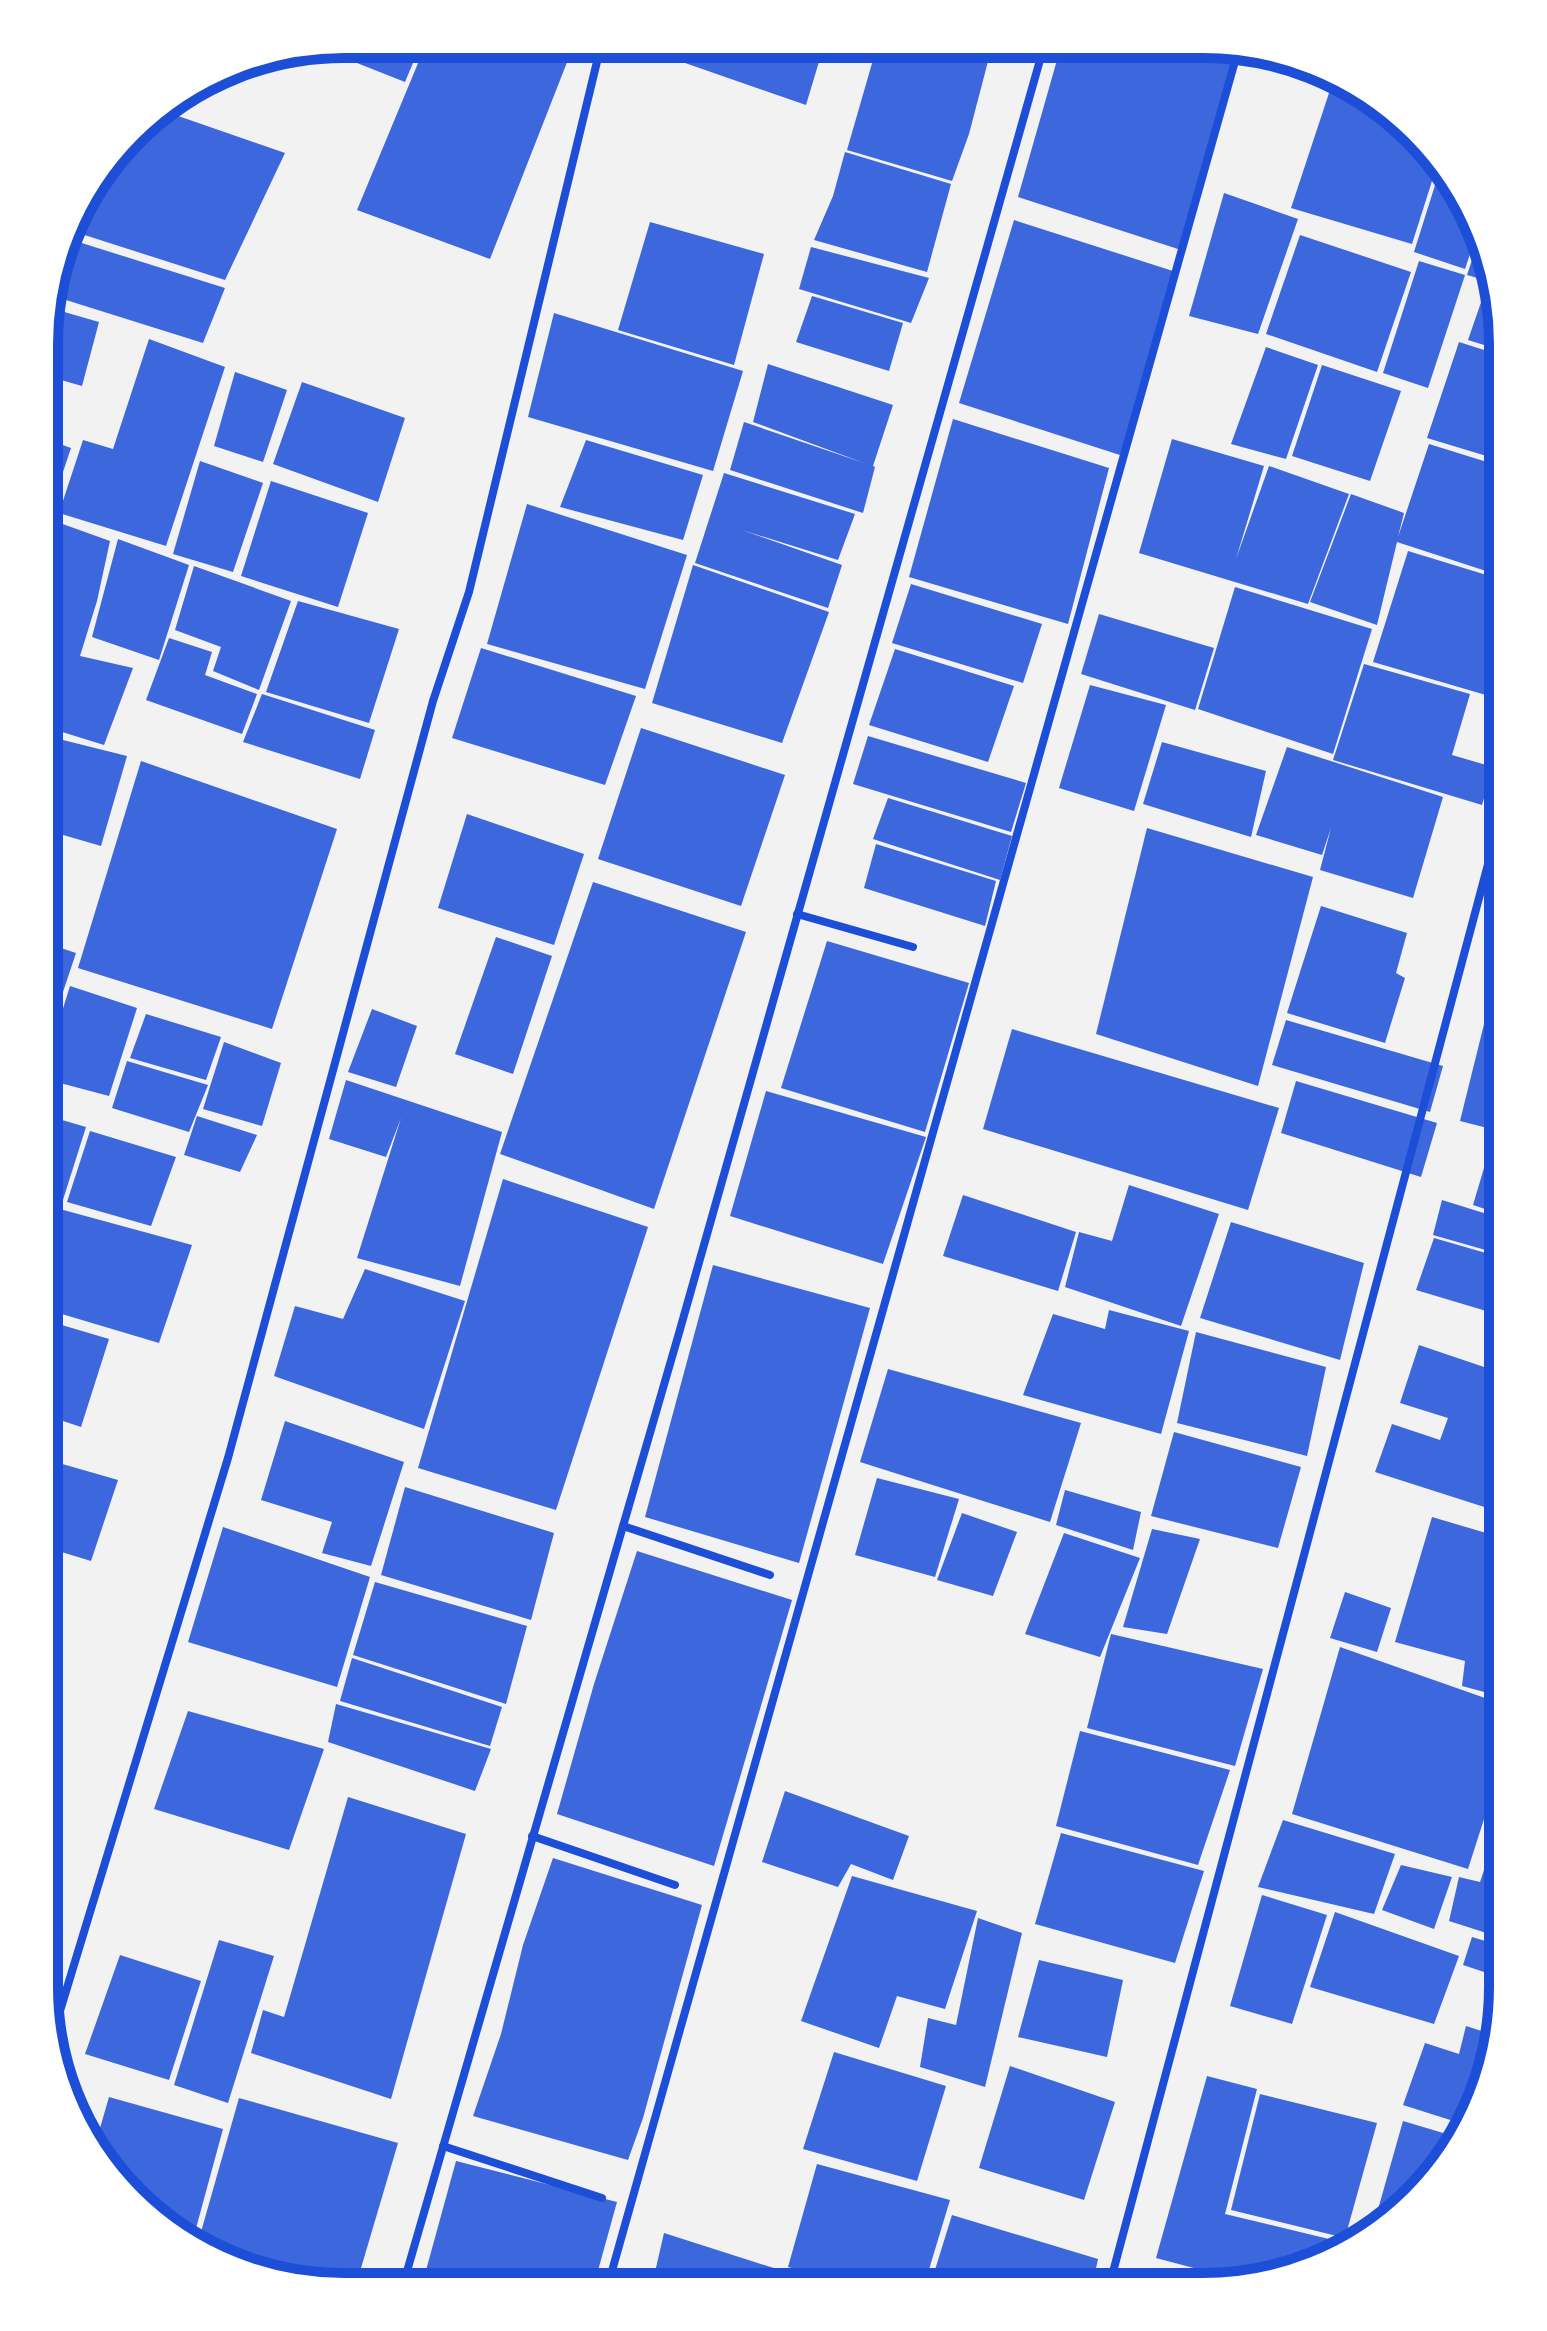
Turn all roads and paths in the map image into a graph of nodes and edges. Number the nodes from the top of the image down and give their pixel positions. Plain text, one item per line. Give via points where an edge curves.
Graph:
1 (1041, 58) edge
2 (598, 59) edge
3 (1235, 60) edge
4 (1489, 861) edge
5 (797, 914) junction
6 (913, 947) dead end
7 (623, 1526) junction
8 (770, 1575) dead end
9 (532, 1836) junction
10 (675, 1885) dead end
11 (59, 2013) edge
12 (443, 2146) junction
13 (602, 2198) dead end
14 (406, 2273) edge
15 (611, 2273) edge
16 (1113, 2273) edge

1 - 5 street
2 - 11 street via 469,592 433,701 228,1458
3 - 15 street
4 - 16 street
5 - 6 street
5 - 7 street
7 - 8 street
7 - 9 street
9 - 10 street
9 - 12 street
12 - 13 street
12 - 14 street

